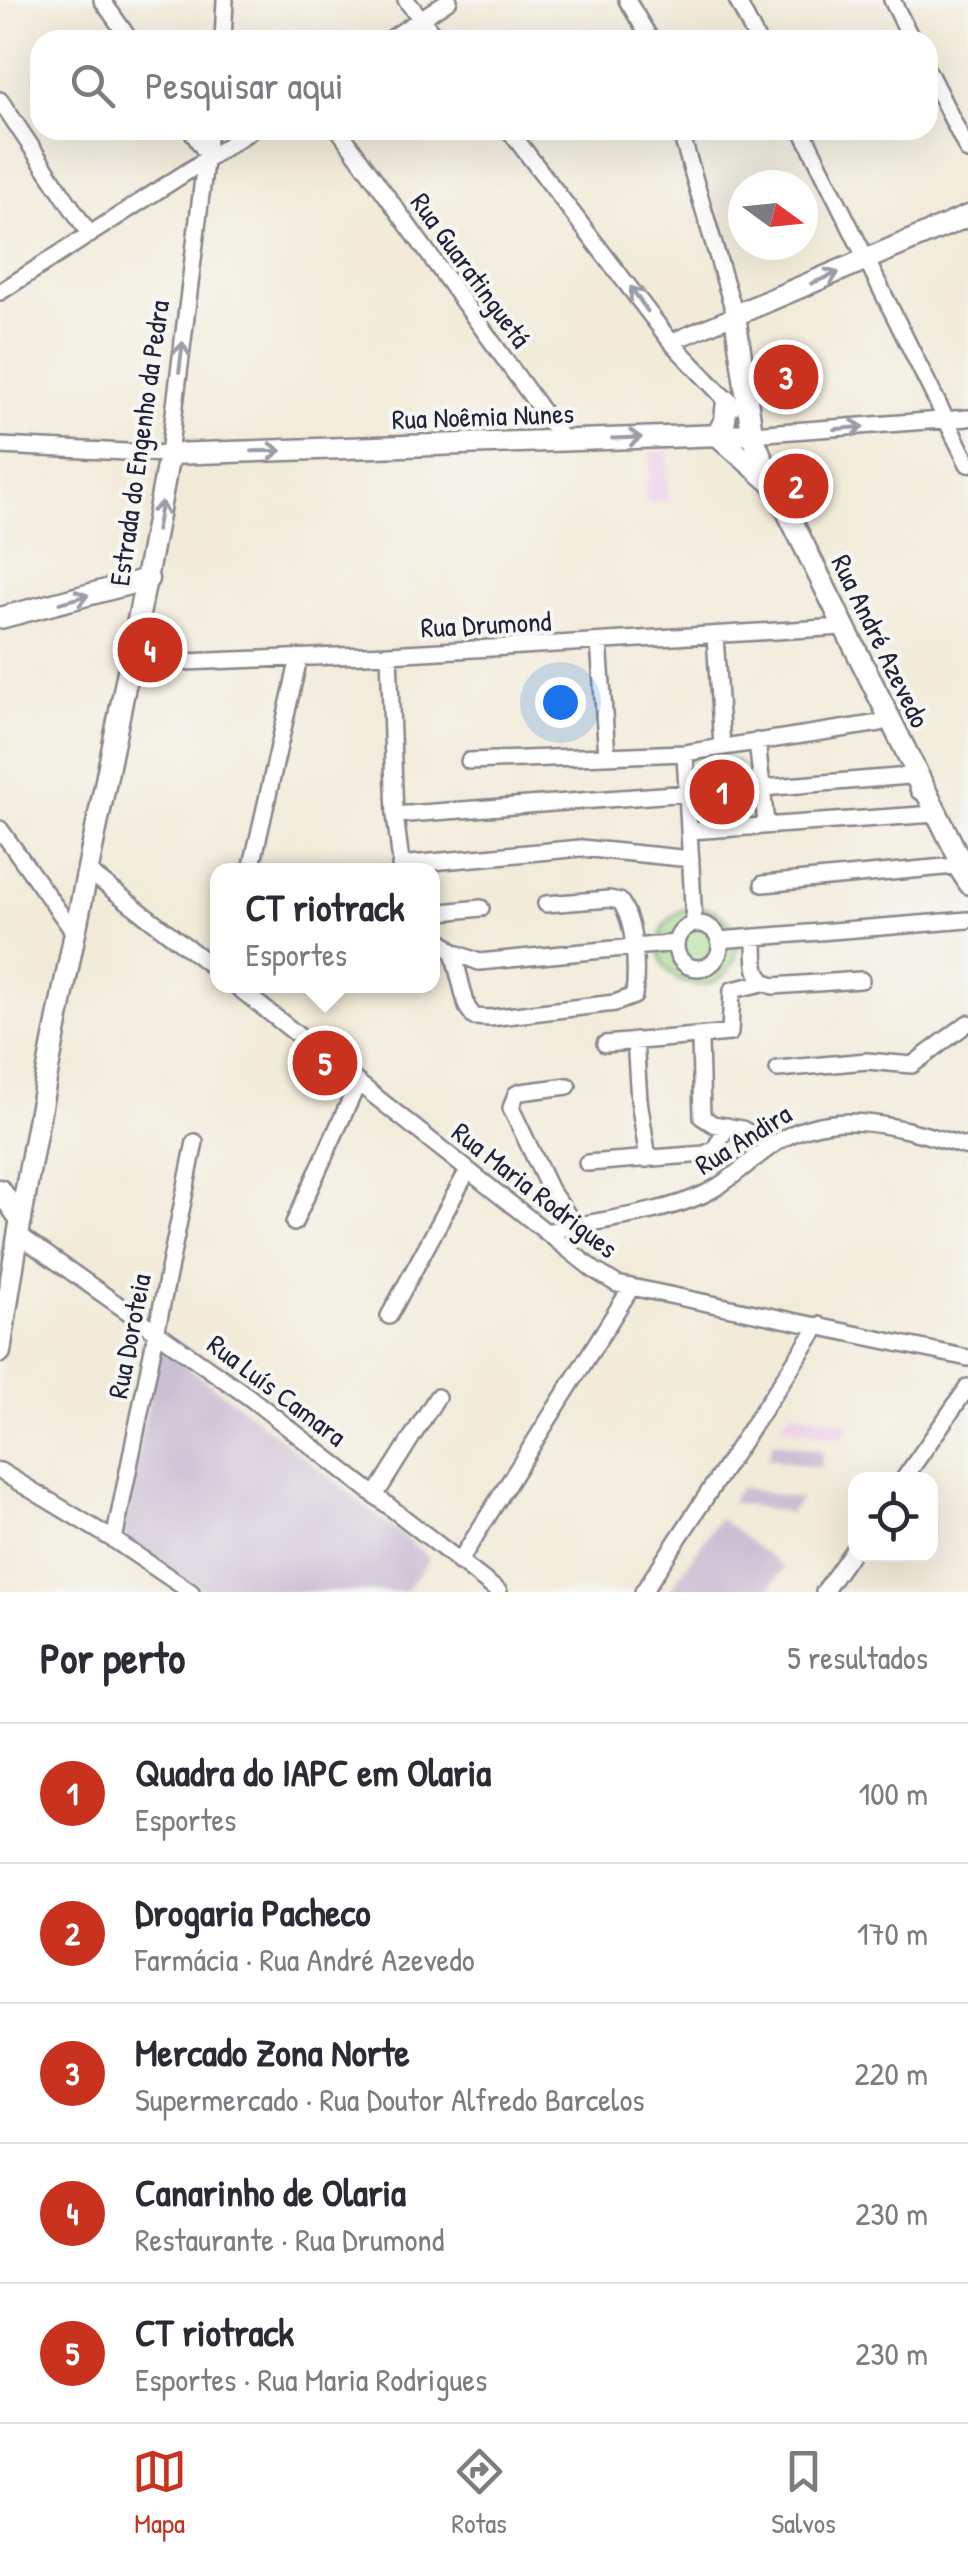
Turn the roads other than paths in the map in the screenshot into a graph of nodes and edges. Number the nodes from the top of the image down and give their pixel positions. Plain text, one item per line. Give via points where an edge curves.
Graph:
1 (102, 0) edge
2 (225, 0) edge
3 (406, 0) edge
4 (449, 0) edge
5 (626, 0) edge
6 (737, 0) edge
7 (892, 0) edge
8 (421, 18) junction
9 (123, 30) edge
10 (224, 30) edge
11 (404, 30) edge
12 (430, 30) edge
13 (645, 30) edge
14 (752, 30) edge
15 (907, 30) edge
16 (938, 91) edge
17 (0, 100) edge
18 (196, 140) edge
19 (207, 140) edge
20 (234, 140) edge
21 (345, 140) edge
22 (517, 140) edge
23 (683, 140) edge
24 (807, 140) edge
25 (968, 151) edge
26 (205, 156) junction
27 (968, 216) edge
28 (90, 235) junction
29 (868, 260) junction
30 (0, 292) edge
31 (735, 315) junction
32 (671, 342) junction
33 (727, 401) junction
34 (968, 418) edge
35 (945, 419) junction
36 (751, 429) junction
37 (716, 436) junction
38 (563, 440) junction
39 (0, 446) edge
40 (170, 454) junction
41 (968, 464) edge
42 (772, 483) junction
43 (148, 579) junction
44 (0, 618) edge
45 (843, 628) junction
46 (716, 635) junction
47 (599, 642) junction
48 (390, 654) junction
49 (299, 658) junction
50 (132, 664) junction
51 (880, 723) dead end
52 (757, 741) junction
53 (722, 747) junction
54 (685, 753) junction
55 (608, 756) junction
56 (469, 761) dead end
57 (762, 788) junction
58 (688, 792) junction
59 (932, 814) junction
60 (394, 816) junction
61 (766, 824) junction
62 (0, 829) edge
63 (690, 831) junction
64 (691, 859) junction
65 (254, 863) edge
66 (400, 863) edge
67 (440, 864) edge
68 (88, 871) junction
69 (968, 876) edge
70 (763, 884) dead end
71 (968, 886) edge
72 (546, 904) dead end
73 (481, 908) dead end
74 (440, 912) edge
75 (968, 920) edge
76 (694, 924) junction
77 (74, 934) junction
78 (754, 937) junction
79 (440, 940) edge
80 (719, 940) junction
81 (676, 943) junction
82 (632, 948) junction
83 (453, 952) junction
84 (210, 964) edge
85 (861, 980) dead end
86 (763, 983) junction
87 (245, 993) edge
88 (968, 1023) edge
89 (636, 1040) junction
90 (700, 1041) dead end
91 (605, 1044) dead end
92 (778, 1069) dead end
93 (358, 1083) junction
94 (568, 1086) dead end
95 (727, 1126) junction
96 (195, 1142) dead end
97 (772, 1145) junction
98 (968, 1147) edge
99 (648, 1159) junction
100 (588, 1163) dead end
101 (468, 1170) junction
102 (0, 1190) edge
103 (294, 1223) dead end
104 (575, 1225) junction
105 (20, 1228) junction
106 (546, 1232) junction
107 (631, 1288) junction
108 (389, 1316) dead end
109 (819, 1326) junction
110 (155, 1330) junction
111 (0, 1352) edge
112 (968, 1358) edge
113 (968, 1387) edge
114 (437, 1397) dead end
115 (0, 1471) edge
116 (908, 1472) edge
117 (375, 1496) junction
118 (114, 1540) junction
119 (848, 1560) edge
120 (459, 1562) junction
121 (831, 1589) edge
122 (191, 1592) edge
123 (500, 1592) edge
124 (643, 1592) edge

1 - 9 street
2 - 10 street
3 - 8 street
4 - 8 street
5 - 13 street
6 - 14 street
7 - 15 street
8 - 11 street
8 - 12 street
16 - 25 street
17 - 28 street
18 - 26 street
19 - 26 street, Estrada do Engenho da Pedra
20 - 26 street
21 - 38 street, Rua Guaratinguetá
32 -> 22 street
23 - 31 street
24 - 29 street
26 - 28 street
40 -> 26 street, Estrada do Engenho da Pedra
27 - 29 street
28 - 30 street
31 -> 29 street
29 - 35 street
31 - 32 street
31 - 36 street, Rua André Azevedo
32 - 33 street
33 - 36 street
33 - 37 street
34 - 35 street, Rua Noêmia Nunes
36 -> 35 street, Rua Noêmia Nunes
35 - 41 street
36 - 37 street, Rua Noêmia Nunes
36 - 42 street, Rua André Azevedo
38 -> 37 street, Rua Noêmia Nunes
37 - 42 street, Rua André Azevedo
40 -> 38 street, Rua Noêmia Nunes
39 - 40 street, Rua Noêmia Nunes
43 -> 40 street, Estrada do Engenho da Pedra
42 - 45 street, Rua André Azevedo
44 -> 43 street
43 - 50 street, Estrada do Engenho da Pedra
45 - 46 street, Rua Drumond
45 - 59 street, Rua André Azevedo
46 - 47 street, Rua Drumond
46 - 53 street
47 - 48 street, Rua Drumond
47 - 55 street
48 - 49 street, Rua Drumond
48 - 60 street
49 - 50 street, Rua Drumond
49 - 65 street
50 - 68 street, Estrada do Engenho da Pedra
51 - 52 street
52 - 53 street
52 - 57 street
53 - 54 street
54 - 55 street
54 - 58 street
55 - 56 street
57 - 59 street via 909,776
57 - 61 street
58 - 60 street
58 - 63 street
59 - 61 street
59 - 69 street, Rua André Azevedo
60 - 66 street
61 - 63 street
62 - 77 street
63 - 64 street
64 - 67 street via 580,848
64 - 76 street
68 - 77 street, Estrada do Engenho da Pedra
68 - 84 street
70 - 71 street via 955,866
72 - 82 street via 620,902
73 - 74 street
75 - 78 street
76 - 80 street via 709,926
76 - 81 street
77 - 105 street, Estrada do Engenho da Pedra
78 - 80 street
78 - 86 street
79 - 83 street
80 - 81 street via 718,955 700,968 682,962
81 - 82 street
82 - 83 street via 494,962
82 - 83 street via 634,996 490,1018 470,1015
85 - 86 street
86 - 89 street via 732,990 730,1033
87 - 93 street, Rua Maria Rodrigues
88 - 92 street via 912,1066 867,1061
89 - 91 street
89 - 99 street
90 - 95 street via 702,1117
93 - 101 street, Rua Maria Rodrigues
93 - 103 street
94 - 104 street via 516,1094 511,1108 550,1190
95 - 97 street
95 - 99 street via 710,1153
96 - 110 street, Rua Doroteia
97 - 98 street, Rua Andira via 833,1121 883,1125
97 - 104 street, Rua Andira via 700,1196
99 - 100 street
101 - 106 street, Rua Maria Rodrigues
101 - 108 street
102 - 105 street
104 - 106 street, Rua Andira
105 - 110 street, Rua Luís Camara
105 - 111 street, Estrada do Engenho da Pedra
106 - 107 street, Rua Maria Rodrigues via 605,1278
107 - 109 street, Rua Maria Rodrigues
107 - 120 street
109 - 112 street, Rua Maria Rodrigues
109 - 124 street
110 - 117 street, Rua Luís Camara
110 - 118 street, Rua Doroteia
113 - 116 street
114 - 117 street
115 - 118 street
117 - 120 street, Rua Luís Camara
118 - 122 street
119 - 121 street
120 - 123 street, Rua Luís Camara

